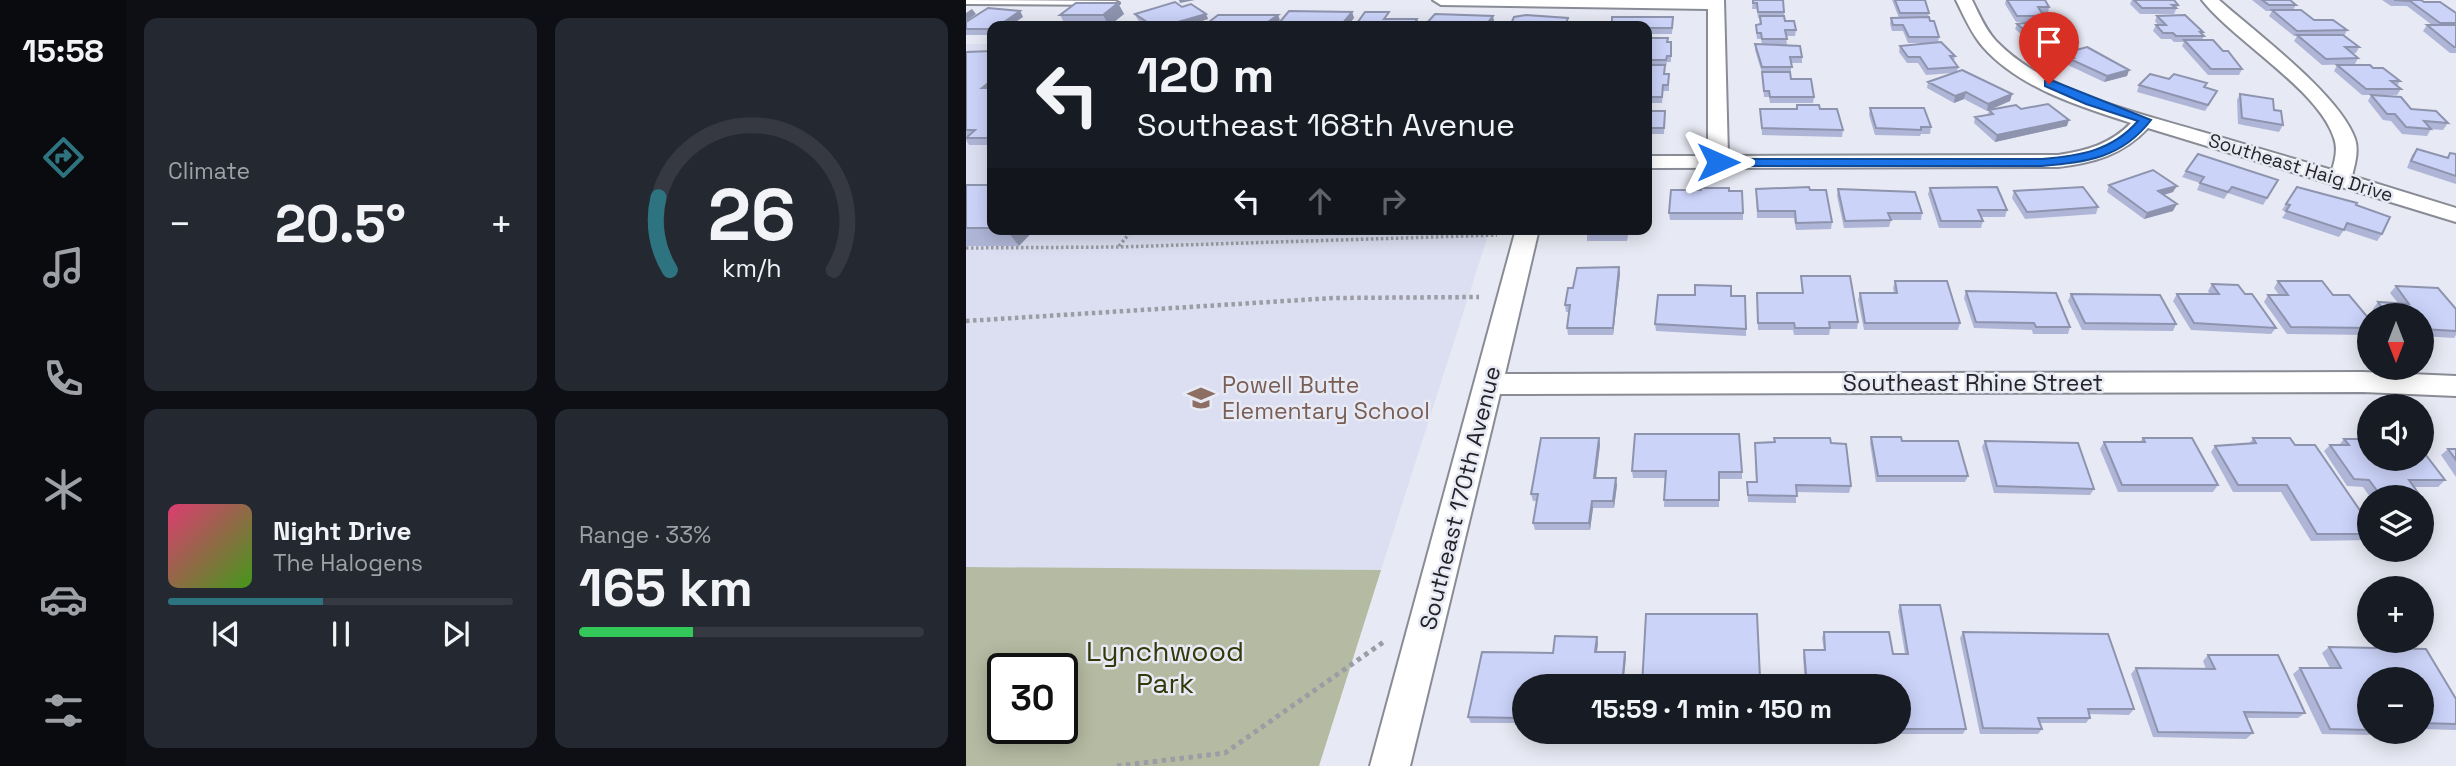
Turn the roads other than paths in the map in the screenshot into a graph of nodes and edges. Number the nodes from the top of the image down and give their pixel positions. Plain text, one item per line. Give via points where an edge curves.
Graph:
1 (1441, 0) edge
2 (1964, 0) edge
3 (2210, 0) edge
4 (966, 2) edge
5 (1716, 2) edge
6 (1115, 3) edge
7 (2145, 120) junction
8 (1652, 162) edge
9 (1718, 162) junction
10 (2340, 180) junction
11 (2456, 215) edge
12 (1526, 235) edge
13 (1490, 384) junction
14 (2456, 386) edge
15 (1390, 766) edge

1 - 5 street
2 - 7 street, Southeast Haig Drive via 1982,36 2014,64 2063,90
3 - 10 street via 2329,111 2344,138
4 - 6 lane
5 - 9 street
7 - 9 street via 2130,138 2098,155 2078,159
7 - 10 street, Southeast Haig Drive
8 - 9 street
10 - 11 street, Southeast Haig Drive
12 - 13 street, Southeast 170th Avenue
13 - 14 street, Southeast Rhine Street via 2363,382
13 - 15 street, Southeast 170th Avenue

